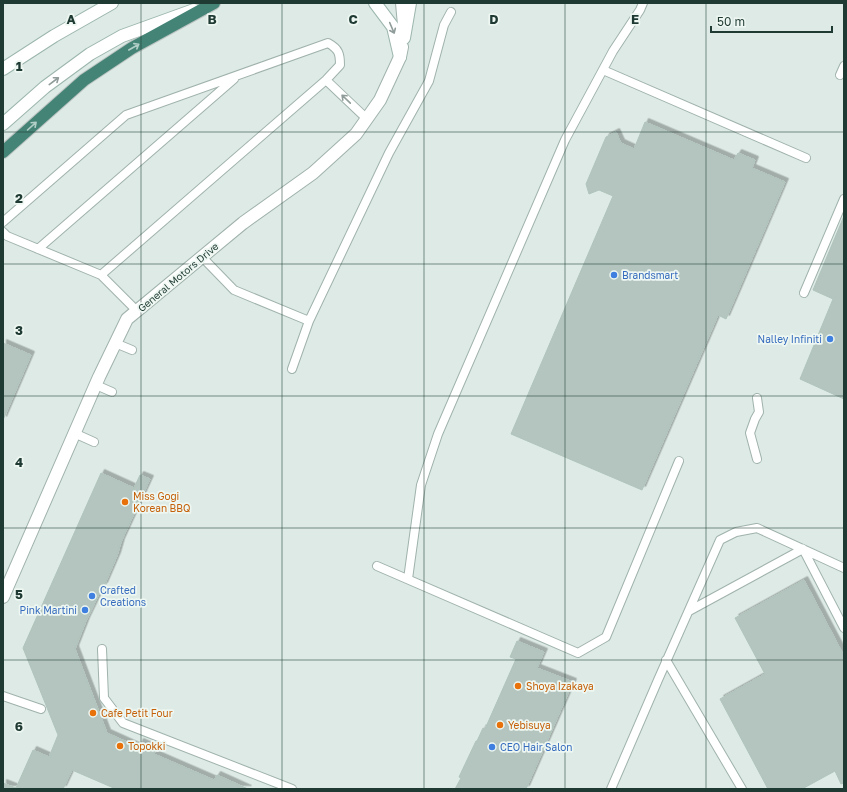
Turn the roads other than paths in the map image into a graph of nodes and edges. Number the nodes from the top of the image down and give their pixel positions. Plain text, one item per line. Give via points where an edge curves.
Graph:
1 (112, 3) edge
2 (213, 3) edge
3 (375, 3) edge
4 (402, 3) edge
5 (410, 3) edge
6 (642, 3) edge
7 (451, 12) dead end
8 (404, 38) junction
9 (400, 58) junction
10 (844, 66) edge
11 (3, 69) edge
12 (603, 70) junction
13 (238, 75) junction
14 (840, 75) dead end
15 (326, 80) junction
16 (366, 118) junction
17 (3, 124) edge
18 (3, 152) edge
19 (806, 158) dead end
20 (844, 199) edge
21 (3, 222) edge
22 (3, 232) edge
23 (38, 249) junction
24 (202, 256) junction
25 (101, 275) junction
26 (804, 293) dead end
27 (137, 311) junction
28 (309, 321) junction
29 (115, 343) junction
30 (132, 350) dead end
31 (292, 369) dead end
32 (96, 385) junction
33 (112, 392) dead end
34 (757, 398) dead end
35 (74, 433) junction
36 (94, 442) dead end
37 (758, 459) dead end
38 (679, 461) dead end
39 (803, 549) junction
40 (378, 566) dead end
41 (844, 568) edge
42 (7, 576) edge
43 (408, 579) junction
44 (3, 598) edge
45 (689, 611) junction
46 (844, 628) edge
47 (102, 649) dead end
48 (666, 660) junction
49 (3, 696) edge
50 (41, 709) dead end
51 (292, 789) edge
52 (611, 789) edge
53 (742, 789) edge

1 - 11 street
17 -> 2 street via 45,87 90,54 122,36
18 -> 2 highway via 84,80 132,48
3 -> 9 street via 393,27
4 - 8 street, General Motors Drive
5 - 8 street
6 - 12 lane
7 - 28 lane via 444,25 429,81 389,153
8 - 9 street, General Motors Drive
9 - 16 street, General Motors Drive via 380,100
10 - 14 lane
12 - 19 lane
12 - 43 lane via 565,140 438,434 421,485
13 - 15 lane via 328,43 339,52 340,65
13 - 21 lane via 126,115
13 - 23 lane
16 -> 15 lane
15 - 25 lane
16 - 24 street, General Motors Drive via 356,134 313,173
20 - 26 lane
22 - 23 lane
23 - 25 lane
24 - 27 street, General Motors Drive
24 - 28 lane via 234,290
25 - 27 lane
27 - 29 street, General Motors Drive via 127,319
28 - 31 lane
29 - 30 lane
29 - 32 street, General Motors Drive
32 - 33 lane
32 - 35 street, General Motors Drive
34 - 37 lane via 759,412 750,433
35 - 36 lane
35 - 42 street, General Motors Drive
38 - 43 lane via 606,637 578,653
39 - 41 lane
39 - 45 lane
39 - 45 lane via 757,528 736,532 720,540
39 - 46 lane
40 - 43 lane
42 - 44 street, General Motors Drive
45 - 48 lane
47 - 51 lane via 104,698 123,723
48 - 52 lane
48 - 53 lane
49 - 50 lane

